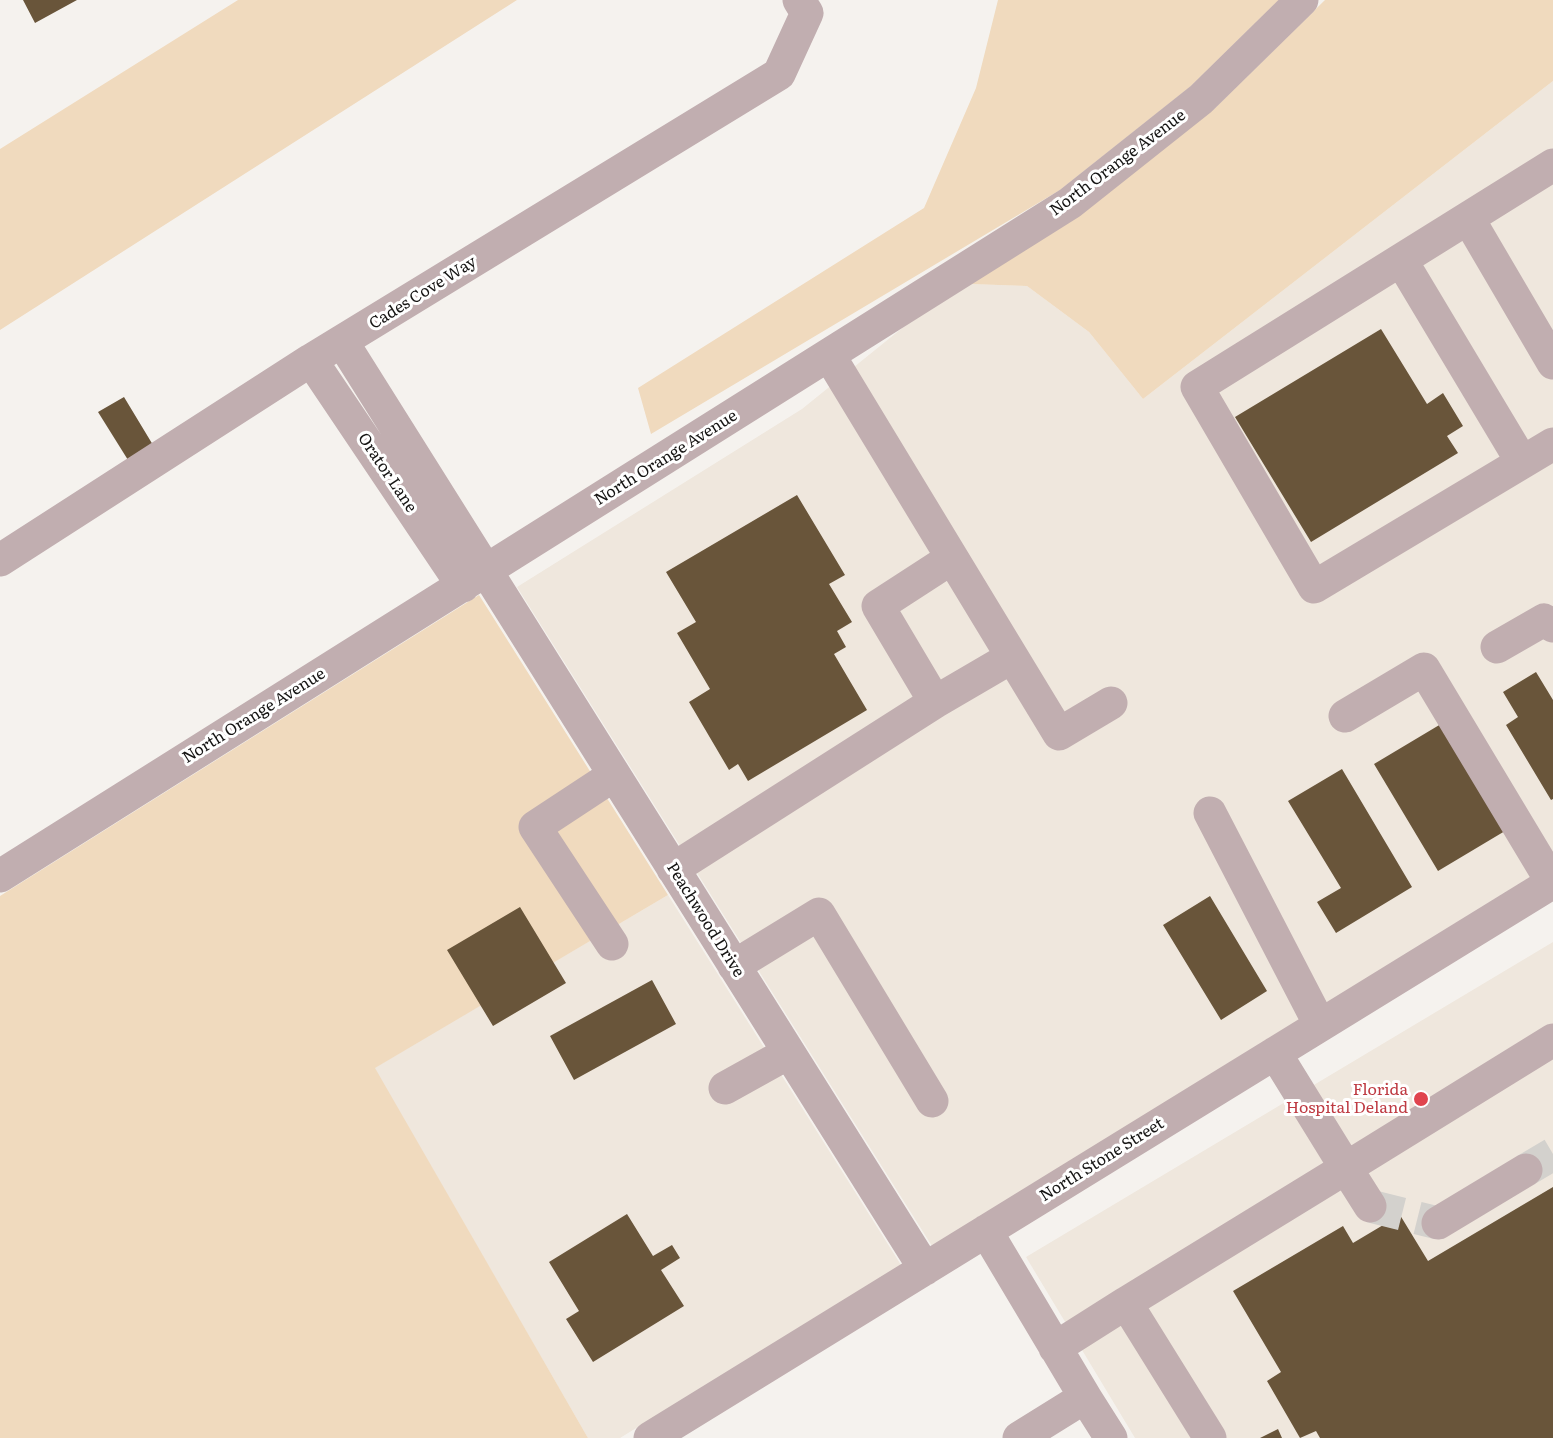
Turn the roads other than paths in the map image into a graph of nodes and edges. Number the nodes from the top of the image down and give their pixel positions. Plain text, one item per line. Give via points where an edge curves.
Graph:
1 (799, 0) edge
2 (1302, 0) edge
3 (1550, 172) edge
4 (1468, 218) junction
5 (1401, 260) junction
6 (343, 343) junction
7 (829, 355) junction
8 (311, 360) junction
9 (1553, 363) edge
10 (1553, 444) edge
11 (1522, 462) junction
12 (952, 558) junction
13 (0, 560) edge
14 (475, 579) junction
15 (1553, 626) edge
16 (1497, 648) dead end
17 (1012, 657) junction
18 (935, 702) junction
19 (1111, 703) dead end
20 (1345, 716) dead end
21 (614, 775) junction
22 (1210, 813) dead end
23 (673, 869) junction
24 (0, 876) edge
25 (1553, 882) edge
26 (612, 944) dead end
27 (734, 966) junction
28 (1320, 1025) junction
29 (1553, 1040) edge
30 (788, 1053) junction
31 (1275, 1053) junction
32 (725, 1088) dead end
33 (932, 1101) dead end
34 (1346, 1168) junction
35 (1526, 1170) tunnel mouth
36 (1370, 1206) tunnel mouth
37 (1438, 1223) dead end
38 (986, 1231) junction
39 (925, 1269) junction
40 (1126, 1303) junction
41 (1055, 1347) junction
42 (1085, 1397) junction
43 (1198, 1434) edge
44 (650, 1438) edge
45 (1019, 1438) edge
46 (1111, 1438) edge

1 - 6 street, Cades Cove Way via 807,13 779,74
2 - 7 street, North Orange Avenue via 1201,99 1070,203
3 - 4 street
4 - 5 street
4 - 9 street
5 - 11 street
5 - 11 street via 1197,387 1314,587
6 - 8 street, Cades Cove Way
6 - 14 street, Orator Lane
7 - 12 street
7 - 14 street, North Orange Avenue
8 - 13 street, Cades Cove Way
8 - 14 street, Orator Lane
10 - 11 street
12 - 17 street
12 - 18 street via 878,606
14 - 21 street, Peachwood Drive
14 - 24 street, North Orange Avenue
15 - 16 street via 1544,620
17 - 18 street
17 - 19 street via 1059,734
18 - 23 street
20 - 25 street via 1424,669
21 - 23 street, Peachwood Drive
21 - 26 street via 535,827
22 - 28 street
23 - 27 street, Peachwood Drive
25 - 28 street, North Stone Street
27 - 30 street, Peachwood Drive
27 - 33 street via 819,914
28 - 31 street, North Stone Street
29 - 34 street
30 - 32 street
30 - 39 street, Peachwood Drive
31 - 34 street
31 - 38 street, North Stone Street
34 - 36 street
34 - 40 street
35 - 37 street
38 - 39 street, North Stone Street
38 - 41 street
39 - 44 street, North Stone Street
40 - 41 street
40 - 43 street
41 - 42 street
42 - 45 street
42 - 46 street

